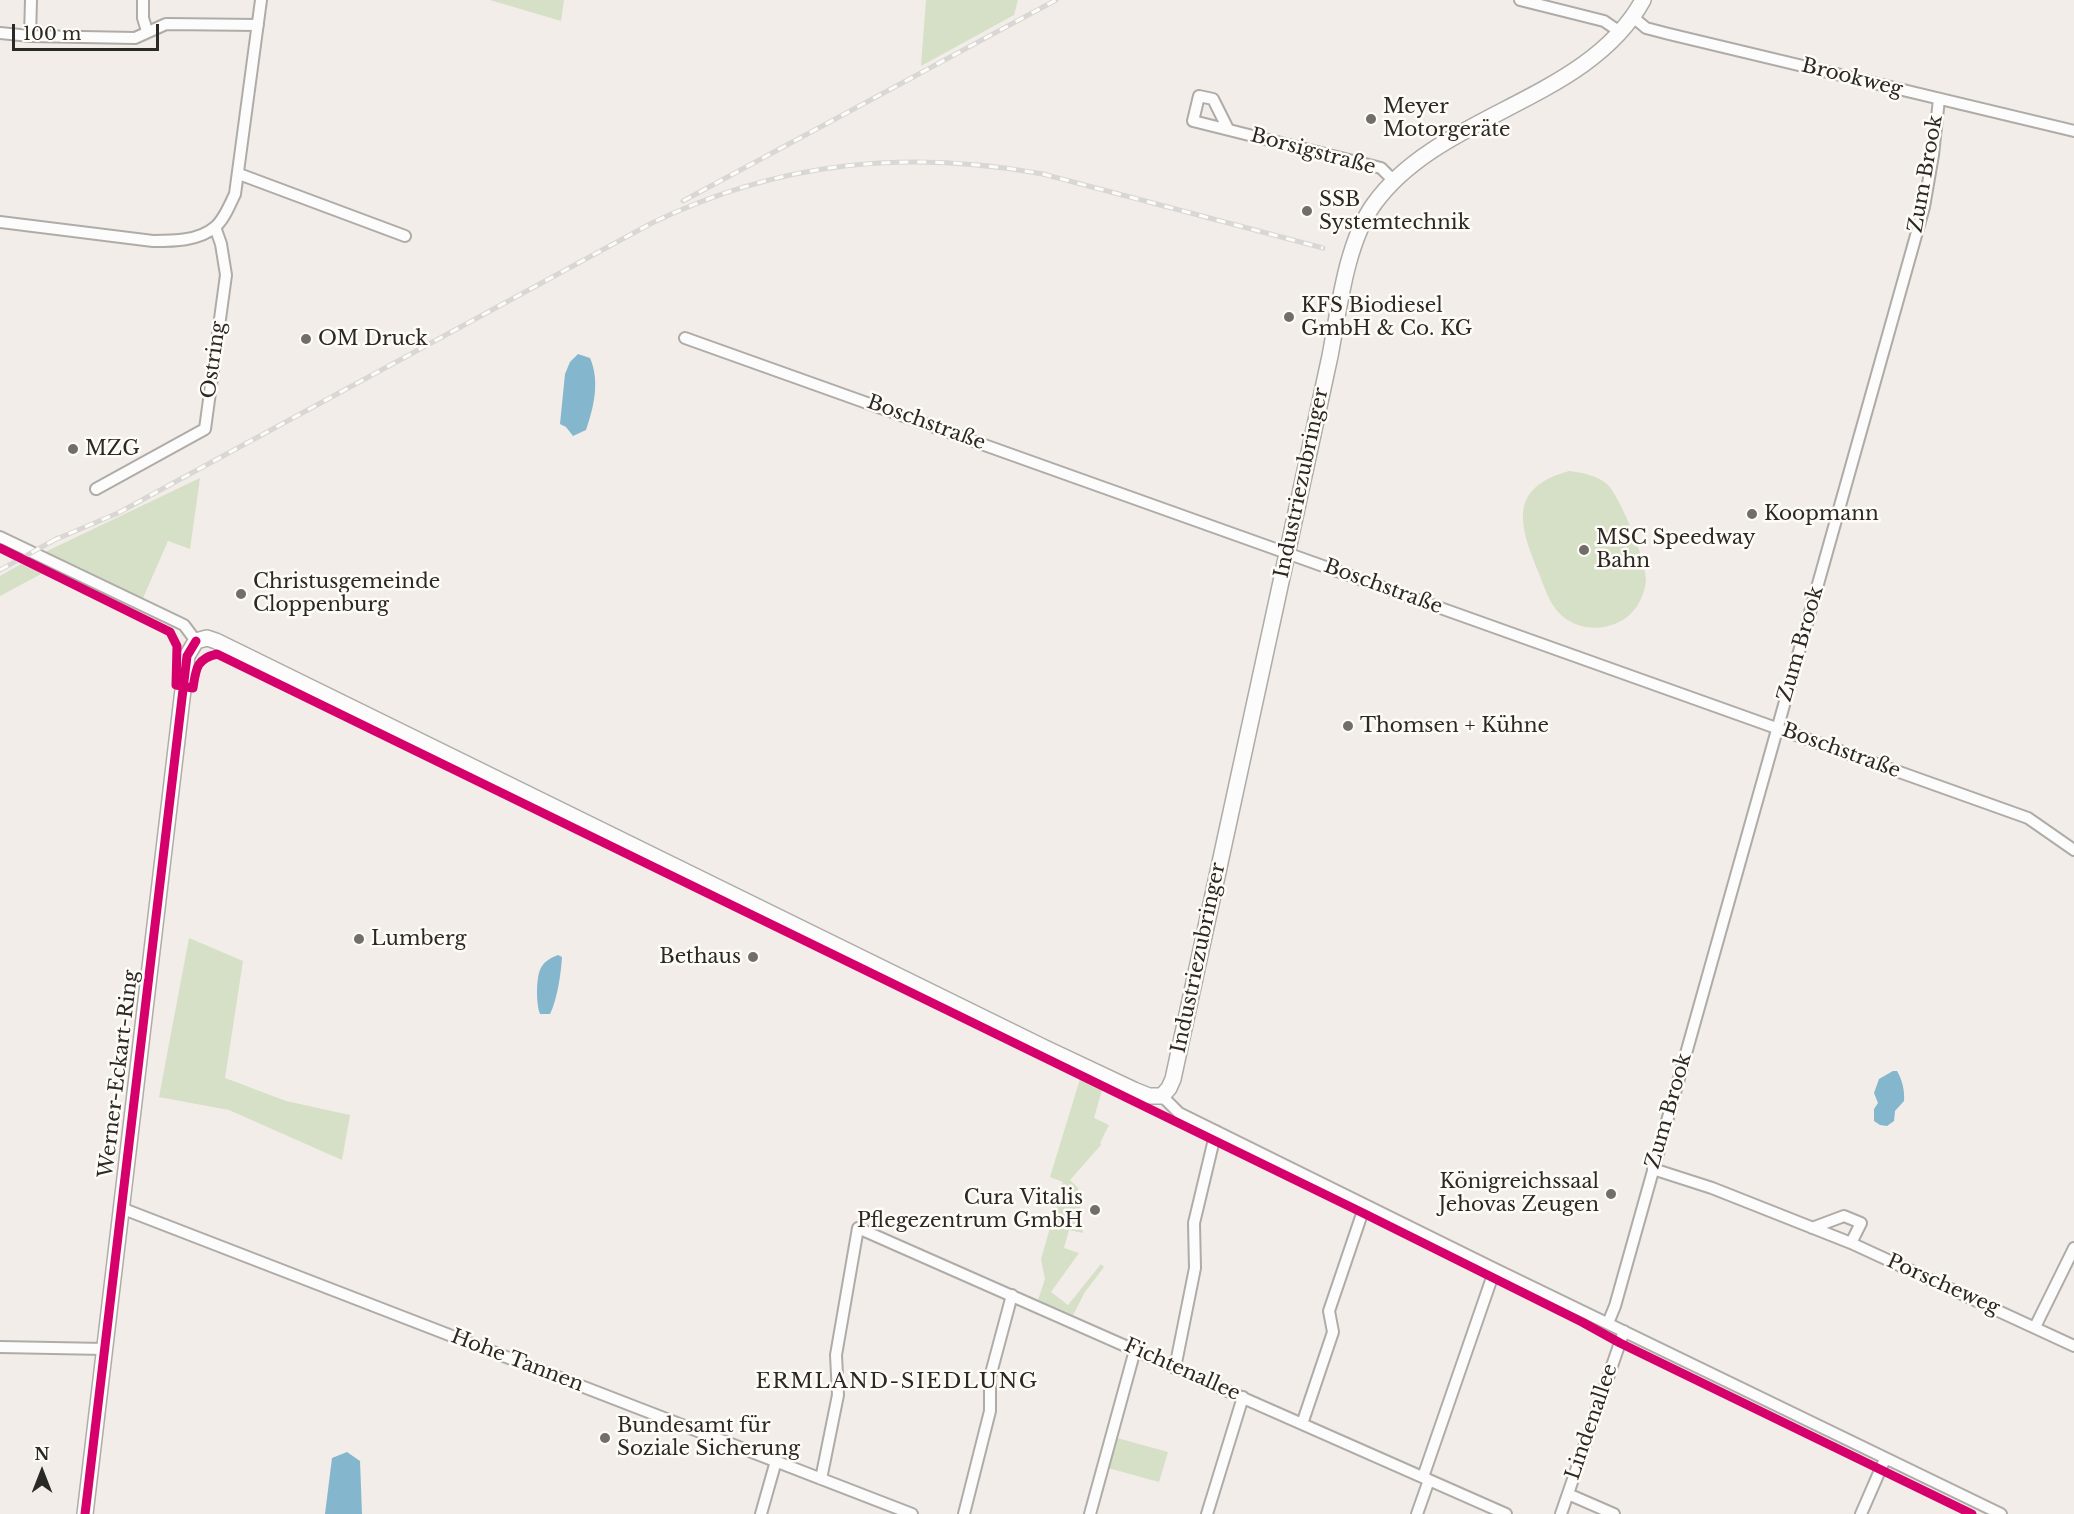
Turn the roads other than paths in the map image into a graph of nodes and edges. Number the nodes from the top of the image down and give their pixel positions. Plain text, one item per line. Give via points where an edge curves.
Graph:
1 (31, 0) edge
2 (143, 0) edge
3 (261, 0) edge
4 (1520, 0) edge
5 (1642, 0) edge
6 (1633, 17) junction
7 (258, 25) junction
8 (147, 32) junction
9 (1620, 32) junction
10 (0, 33) edge
11 (30, 36) junction
12 (1939, 99) junction
13 (1228, 129) dead end
14 (2074, 131) edge
15 (238, 174) junction
16 (1394, 181) junction
17 (0, 222) edge
18 (215, 227) junction
19 (405, 236) dead end
20 (685, 338) dead end
21 (96, 489) dead end
22 (0, 537) edge
23 (1287, 553) junction
24 (196, 641) junction
25 (1777, 728) junction
26 (2074, 850) edge
27 (1162, 1096) junction
28 (1216, 1131) junction
29 (1653, 1169) junction
30 (1365, 1205) junction
31 (121, 1208) junction
32 (1812, 1228) junction
33 (1851, 1243) junction
34 (2074, 1248) edge
35 (1495, 1269) junction
36 (1012, 1295) junction
37 (1608, 1323) junction
38 (2036, 1327) junction
39 (1624, 1331) junction
40 (2074, 1346) edge
41 (0, 1347) edge
42 (105, 1349) junction
43 (1135, 1350) junction
44 (1175, 1368) junction
45 (1243, 1397) junction
46 (1302, 1424) junction
47 (1885, 1459) junction
48 (776, 1461) junction
49 (1426, 1478) junction
50 (821, 1479) junction
51 (1568, 1494) junction
52 (86, 1514) edge
53 (761, 1514) edge
54 (912, 1514) edge
55 (964, 1514) edge
56 (1090, 1514) edge
57 (1207, 1514) edge
58 (1417, 1514) edge
59 (1506, 1514) edge
60 (1561, 1514) edge
61 (1614, 1514) edge
62 (1861, 1514) edge
63 (2001, 1514) edge

1 - 11 street
2 - 8 street
3 - 7 street
4 - 9 street via 1604,21
5 - 6 street, Industriezubringer
6 - 9 street, Industriezubringer
6 - 12 street, Brookweg via 1646,27 1669,34
7 - 8 street via 166,24
7 - 15 street
8 - 11 street via 135,38
9 - 16 street, Industriezubringer via 1571,71 1434,149
10 - 11 street
12 - 14 street, Brookweg
12 - 25 street, Zum Brook via 1924,207
13 - 16 street, Borsigstraße via 1381,168
15 - 18 street via 235,194
15 - 19 street
16 - 23 street, Industriezubringer via 1373,205 1344,282
17 - 18 street via 153,241 195,237
18 - 21 street, Ostring via 226,275 205,429
20 - 23 street, Boschstraße
22 - 24 street via 184,625
23 - 25 street, Boschstraße
23 - 27 street, Industriezubringer via 1173,1079
24 - 27 street via 216,641 1004,1029 1134,1090
24 - 31 street, Werner-Eckart-Ring via 187,656
25 - 26 street, Boschstraße via 2028,818
25 - 29 street, Zum Brook
27 - 28 street via 1179,1113
28 - 30 street
28 - 44 street via 1194,1223 1195,1268
29 - 32 street, Porscheweg
29 - 37 street, Zum Brook
30 - 35 street
30 - 46 street via 1329,1311 1333,1332
31 - 42 street, Werner-Eckart-Ring
31 - 48 street, Hohe Tannen
32 - 33 street, Porscheweg
32 - 33 street via 1844,1216 1861,1223
33 - 38 street, Porscheweg
34 - 38 street
35 - 37 street
35 - 49 street
36 - 43 street, Fichtenallee
36 - 50 street, Fichtenallee via 858,1228 836,1355 838,1395
36 - 55 street via 990,1377 990,1412
37 - 39 street
38 - 40 street, Porscheweg
39 - 47 street
39 - 51 street, Lindenallee
41 - 42 street
42 - 52 street, Werner-Eckart-Ring
43 - 44 street, Fichtenallee
43 - 56 street
44 - 45 street, Fichtenallee
45 - 46 street, Fichtenallee
45 - 57 street
46 - 49 street, Fichtenallee
47 - 62 street
47 - 63 street
48 - 50 street, Hohe Tannen
48 - 53 street
49 - 58 street
49 - 59 street, Fichtenallee
50 - 54 street, Hohe Tannen
51 - 60 street, Lindenallee
51 - 61 street

